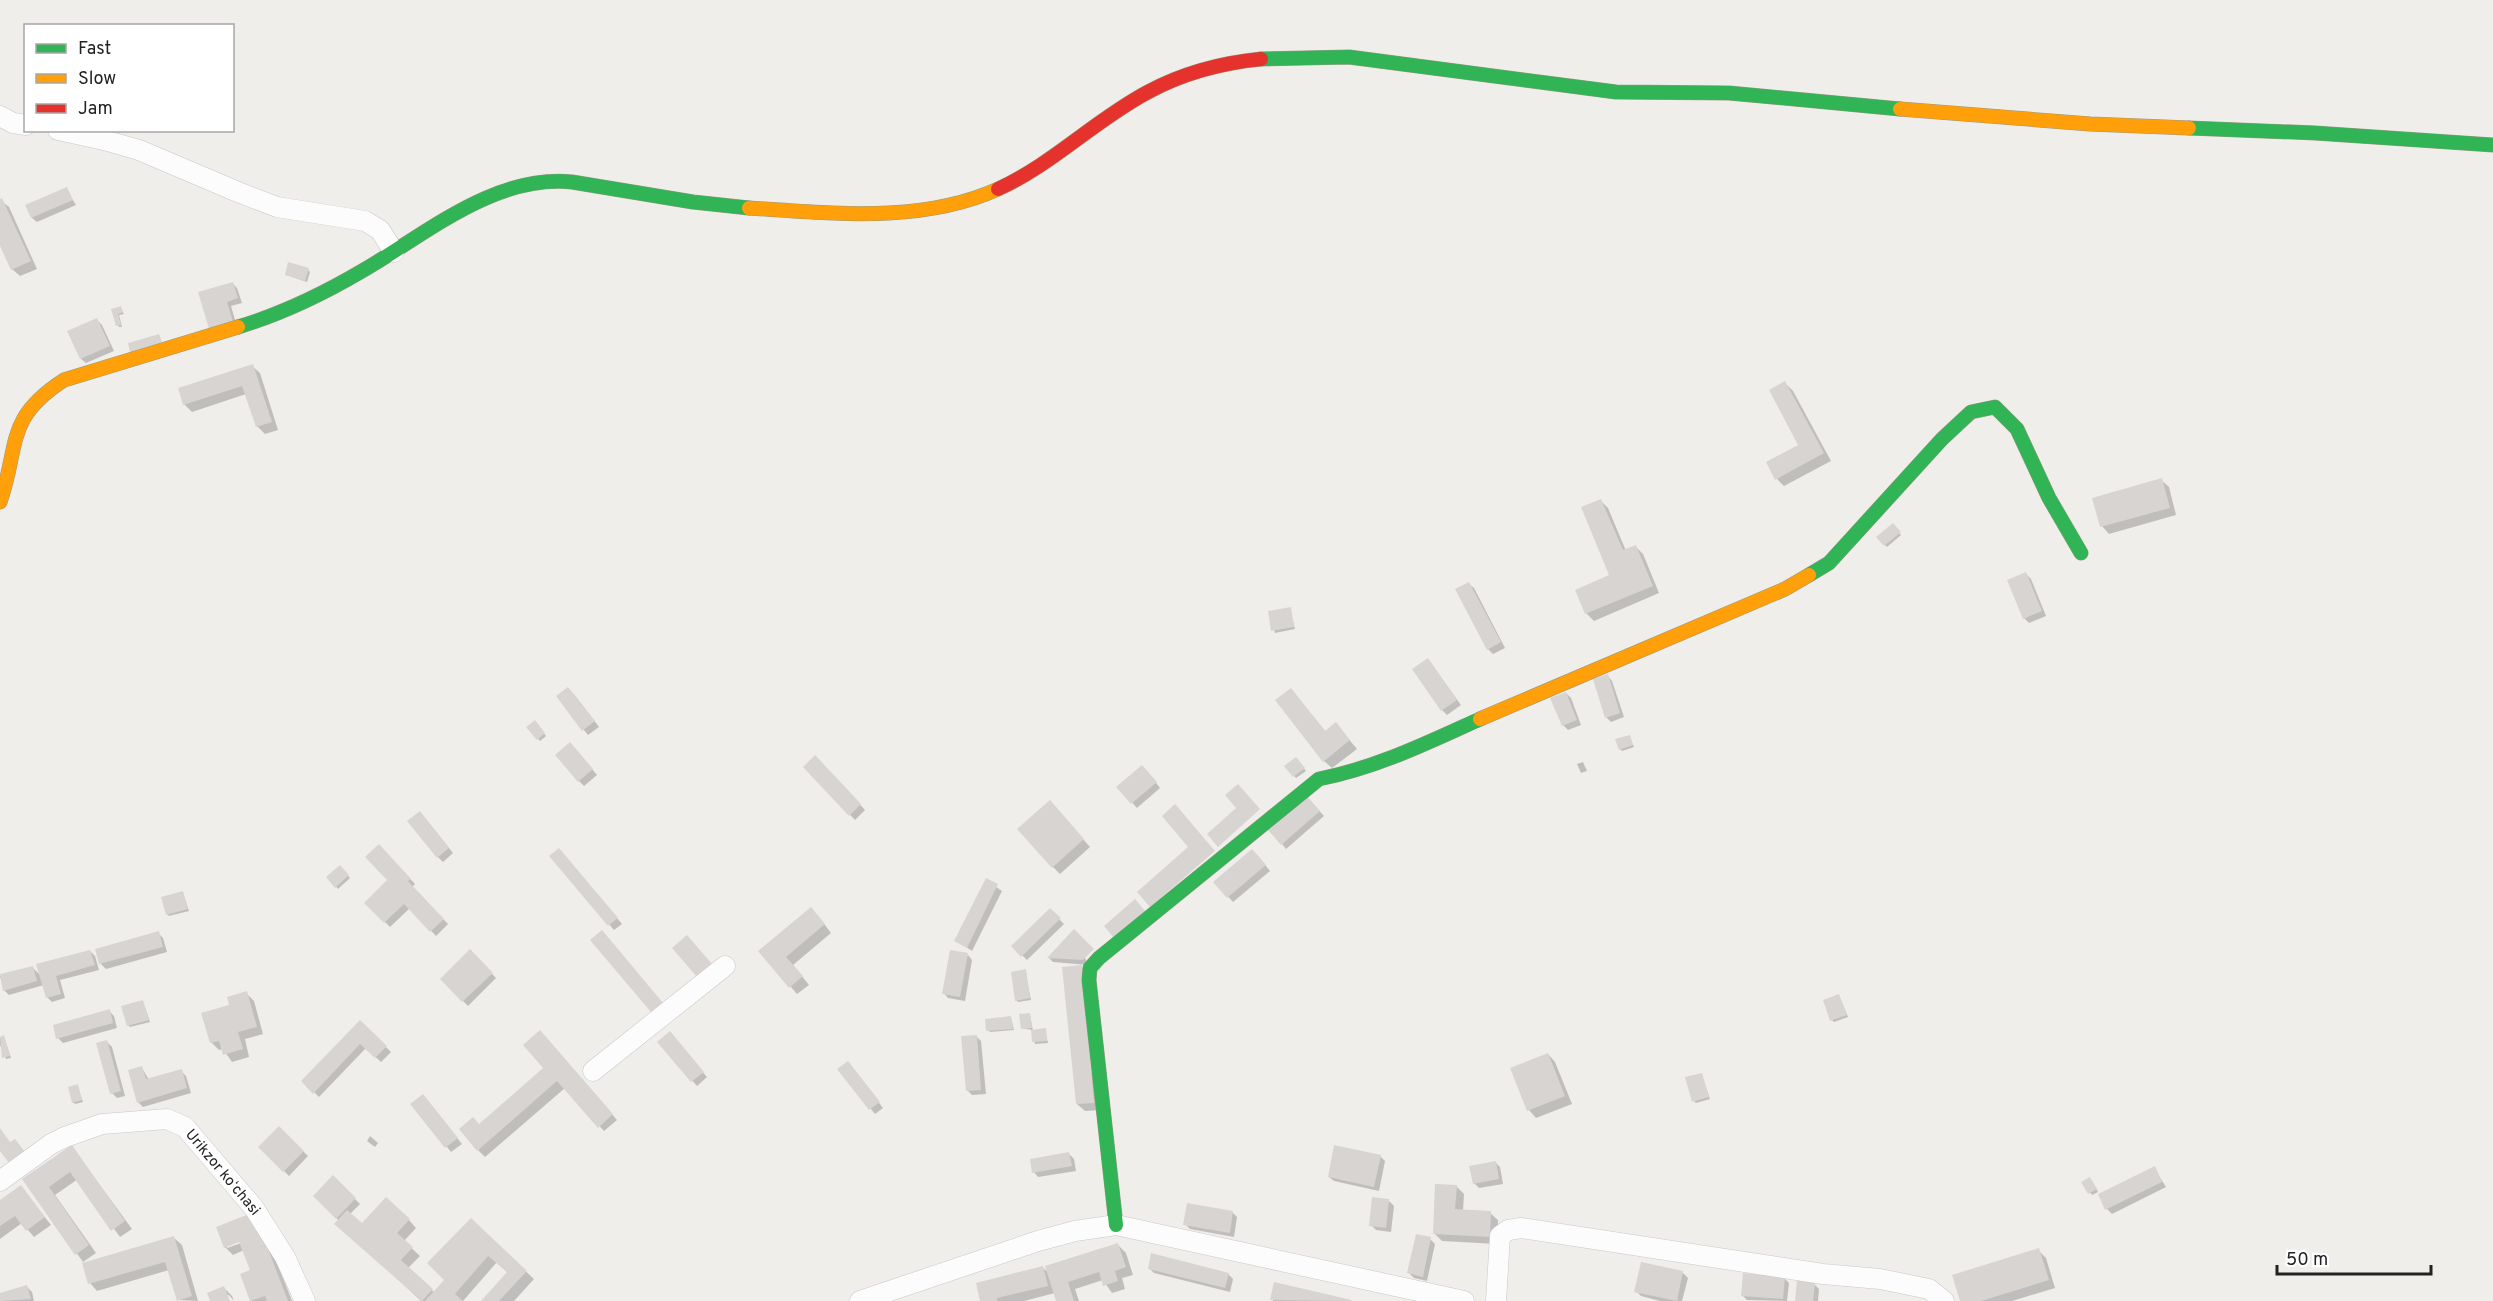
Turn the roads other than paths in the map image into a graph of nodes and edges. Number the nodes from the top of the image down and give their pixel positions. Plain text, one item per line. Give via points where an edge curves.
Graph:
1 (1, 115) edge
2 (24, 125) edge
3 (67, 132) edge
4 (2493, 145) edge
5 (394, 252) junction
6 (0, 502) edge
7 (2081, 553) dead end
8 (725, 966) dead end
9 (593, 1071) dead end
10 (0, 1181) edge
11 (1116, 1226) junction
12 (305, 1301) edge
13 (860, 1301) edge
14 (1464, 1301) edge
15 (1496, 1301) edge
16 (1944, 1301) edge

1 - 2 street
3 - 5 street via 139,150 277,207 365,221 380,230
4 - 5 street via 2090,124 1729,93 1616,92 1312,55 1230,62 1185,74 1121,109 1035,172 985,194 914,212 746,208 554,180 478,200
5 - 6 street via 273,316 64,380 51,388 26,411 15,434
7 - 11 street via 2049,498 2017,429 1995,407 1971,412 1829,563 1785,589 1408,752 1350,773 1319,779 1090,968
8 - 9 street
10 - 12 street, Urikzor koʻchasi via 65,1137 102,1124 167,1119 185,1127 254,1208 285,1257
11 - 13 street via 1038,1241
11 - 14 street
15 - 16 street via 1500,1236 1521,1228 1823,1274 1880,1279 1929,1289

